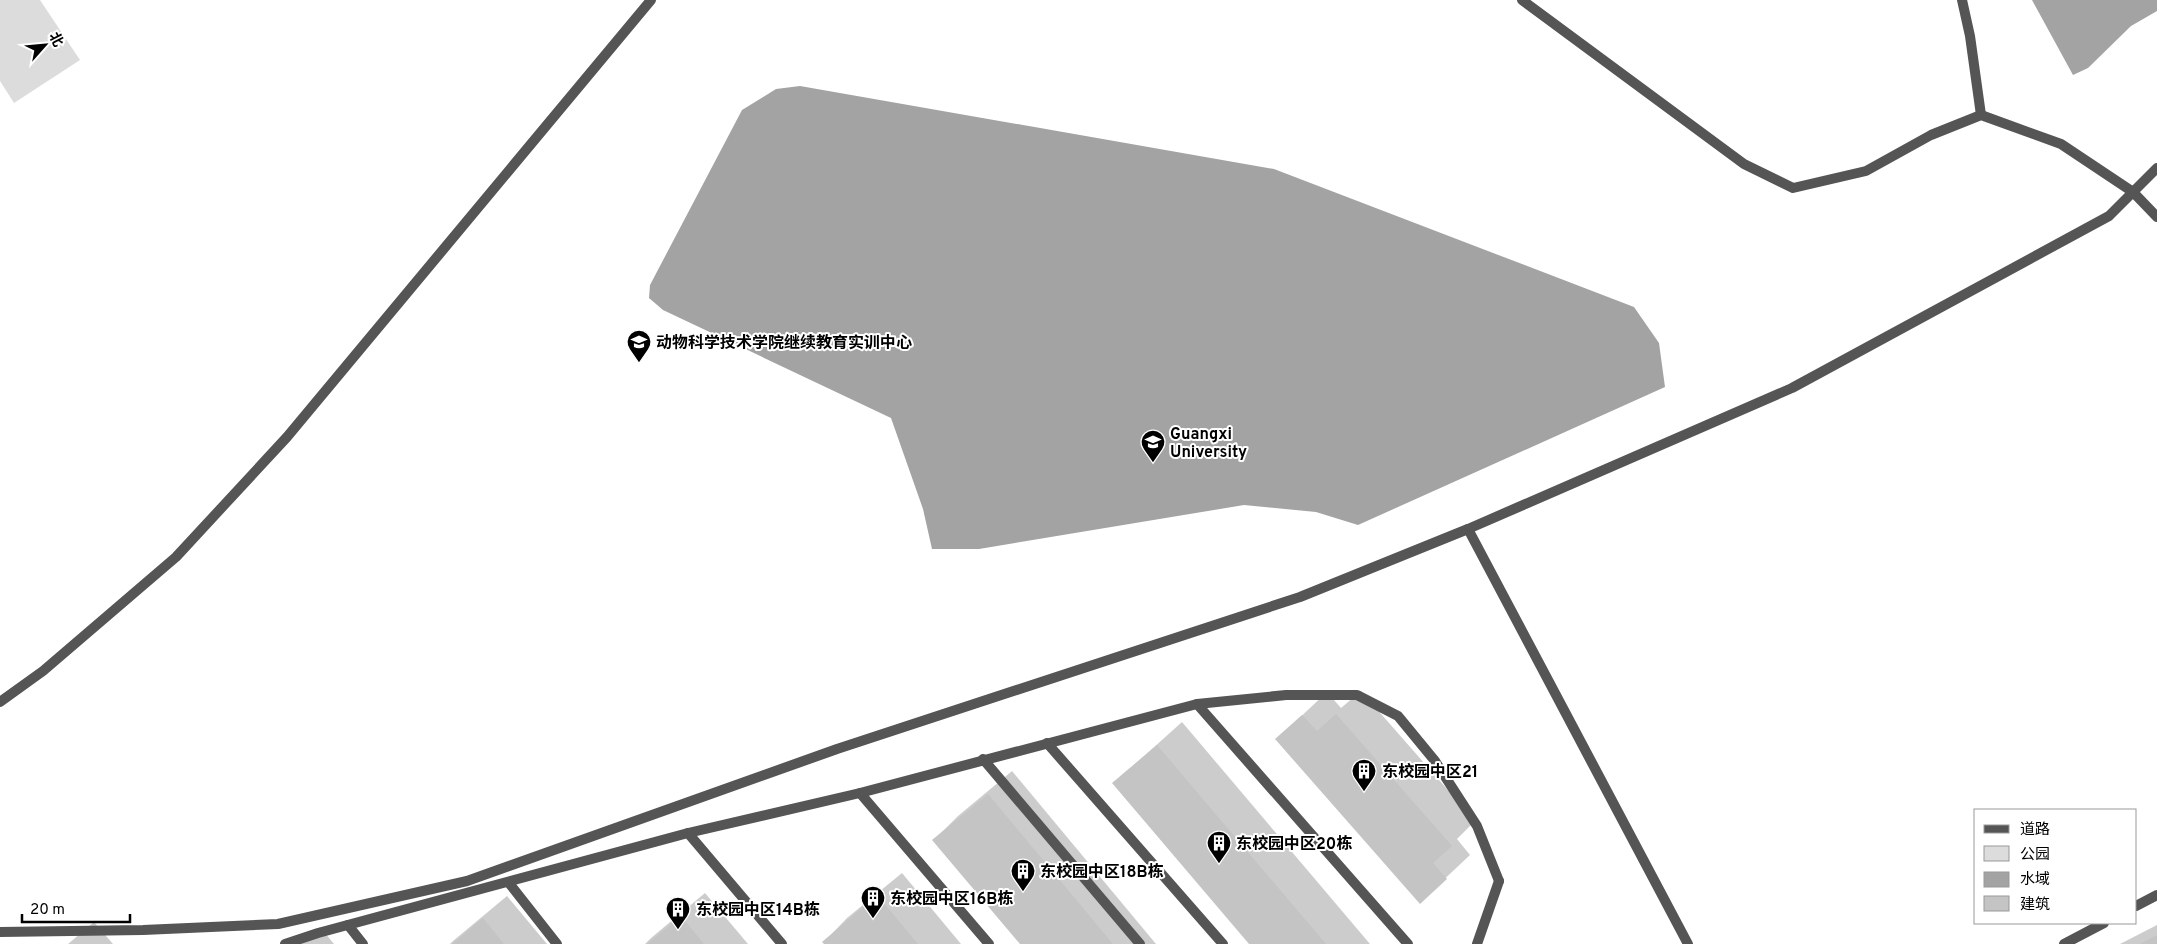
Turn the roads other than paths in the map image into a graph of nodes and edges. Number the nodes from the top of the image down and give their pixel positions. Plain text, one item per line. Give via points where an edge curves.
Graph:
1 (651, 0) edge
2 (1522, 0) edge
3 (1962, 0) edge
4 (1981, 116) junction
5 (2157, 168) edge
6 (2133, 192) junction
7 (2157, 217) edge
8 (1468, 529) junction
9 (0, 702) edge
10 (1197, 704) junction
11 (1047, 744) junction
12 (983, 759) junction
13 (860, 793) junction
14 (688, 834) junction
15 (509, 884) junction
16 (2157, 895) edge
17 (2137, 905) edge
18 (2102, 924) edge
19 (348, 925) junction
20 (0, 932) edge
21 (1219, 943) edge
22 (285, 944) edge
23 (362, 944) edge
24 (557, 944) edge
25 (782, 944) edge
26 (989, 944) edge
27 (1140, 944) edge
28 (1408, 944) edge
29 (1477, 944) edge
30 (1688, 944) edge
31 (2064, 944) edge

1 - 9 street via 287,437 202,529 176,557 43,671
2 - 4 street via 1744,164 1793,188 1866,171 1931,135
3 - 4 street
4 - 6 street via 2061,144
5 - 6 street
6 - 7 street
6 - 8 street via 2109,216 1792,388
8 - 20 street via 1300,597 837,749 468,881 278,924
8 - 30 street
10 - 11 street
10 - 28 street
10 - 29 street via 1286,695 1357,695 1398,716 1435,761 1477,826 1499,881
11 - 12 street
11 - 21 street
12 - 13 street
12 - 27 street
13 - 14 street
13 - 26 street
14 - 15 street
14 - 25 street
15 - 19 street
15 - 24 street
16 - 17 street
18 - 31 street
19 - 22 street
19 - 23 street

